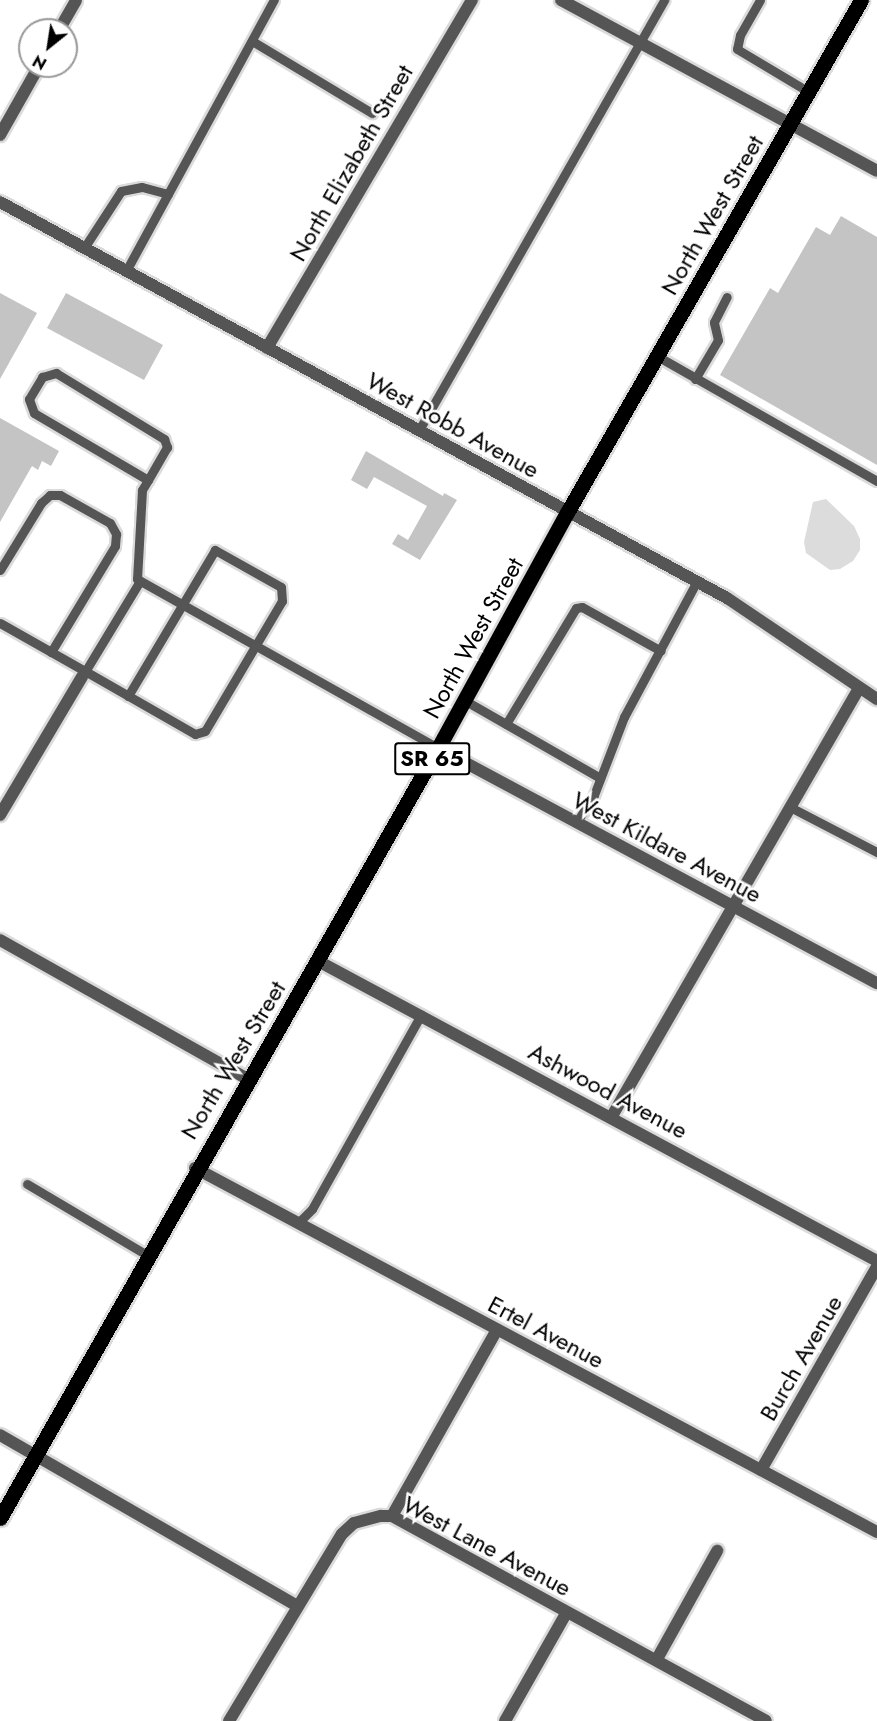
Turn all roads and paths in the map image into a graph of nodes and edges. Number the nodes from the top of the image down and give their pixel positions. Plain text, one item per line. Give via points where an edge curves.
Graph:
1 (76, 0) edge
2 (274, 0) edge
3 (472, 0) edge
4 (561, 0) edge
5 (664, 0) edge
6 (760, 0) edge
7 (861, 0) edge
8 (66, 18) edge
9 (252, 41) junction
10 (638, 42) junction
11 (32, 78) edge
12 (809, 92) junction
13 (372, 113) dead end
14 (790, 125) junction
15 (0, 135) edge
16 (877, 171) edge
17 (168, 194) junction
18 (0, 202) edge
19 (84, 248) junction
20 (126, 271) junction
21 (727, 297) dead end
22 (267, 348) junction
23 (657, 356) junction
24 (695, 379) junction
25 (419, 430) junction
26 (148, 480) junction
27 (877, 482) edge
28 (568, 511) junction
29 (0, 570) edge
30 (140, 581) junction
31 (697, 581) junction
32 (183, 605) junction
33 (0, 622) edge
34 (255, 645) junction
35 (661, 651) junction
36 (51, 652) junction
37 (83, 674) junction
38 (859, 688) junction
39 (128, 696) junction
40 (877, 699) edge
41 (464, 700) junction
42 (506, 724) junction
43 (438, 748) junction
44 (600, 778) junction
45 (792, 808) junction
46 (0, 815) edge
47 (576, 823) junction
48 (877, 852) edge
49 (735, 907) junction
50 (0, 940) edge
51 (318, 961) junction
52 (877, 982) edge
53 (421, 1015) junction
54 (248, 1079) junction
55 (612, 1116) junction
56 (195, 1168) junction
57 (27, 1184) dead end
58 (298, 1223) junction
59 (147, 1255) junction
60 (877, 1261) edge
61 (877, 1267) edge
62 (497, 1330) junction
63 (0, 1435) edge
64 (35, 1454) junction
65 (761, 1470) junction
66 (392, 1516) junction
67 (0, 1518) edge
68 (877, 1532) edge
69 (717, 1551) dead end
70 (297, 1606) junction
71 (567, 1612) junction
72 (657, 1659) junction
73 (229, 1721) edge
74 (505, 1721) edge
75 (766, 1721) edge

1 - 8 street
2 - 9 lane
3 - 22 street, North Elizabeth Street
4 - 10 street
5 - 10 lane
6 - 12 lane via 736,48
7 - 12 main road, North West Street / SR 65
9 - 13 lane
9 - 17 lane
10 - 14 street
10 - 25 lane
11 - 15 street
12 - 14 main road, North West Street / SR 65
14 - 16 street
14 - 23 main road, North West Street / SR 65
17 - 19 lane via 141,187 121,191
17 - 20 lane
18 - 19 street, West Robb Avenue
19 - 20 street, West Robb Avenue
20 - 22 street, West Robb Avenue
21 - 24 lane via 714,322 718,340
22 - 25 street, West Robb Avenue
23 - 24 lane
23 - 28 main road, North West Street / SR 65
24 - 27 lane
25 - 28 street, West Robb Avenue
26 - 26 lane via 167,447 154,430 56,373 42,377 29,399 34,413
26 - 30 lane via 142,490
28 - 31 street, West Robb Avenue
28 - 41 main road, North West Street / SR 65
29 - 36 lane via 41,503 50,495 60,495 110,523 116,534 115,546
30 - 32 lane
30 - 37 lane
31 - 35 lane
31 - 38 street, West Robb Avenue via 751,612
32 - 34 lane
32 - 34 lane via 215,550 281,587 282,601
32 - 39 lane
33 - 36 lane
34 - 39 lane via 205,731 195,734
34 - 43 lane
35 - 42 lane via 582,607 576,608
35 - 44 lane via 624,717
36 - 37 lane
37 - 39 lane
37 - 46 street
38 - 40 street, West Robb Avenue
38 - 45 street
41 - 42 lane
41 - 43 main road, North West Street / SR 65
42 - 44 lane
43 - 47 street, West Kildare Avenue
43 - 51 main road, North West Street / SR 65
44 - 47 lane
45 - 48 lane
45 - 49 street
47 - 49 street, West Kildare Avenue
49 - 52 street, West Kildare Avenue
49 - 55 street
50 - 54 street
51 - 53 street, Ashwood Avenue
51 - 54 main road, North West Street / SR 65
53 - 55 street, Ashwood Avenue
53 - 58 lane via 312,1209
54 - 56 main road, North West Street / SR 65
55 - 60 street, Ashwood Avenue
56 - 58 street, Ertel Avenue
56 - 59 main road, North West Street / SR 65
57 - 59 lane
58 - 62 street, Ertel Avenue
59 - 64 main road, North West Street / SR 65
61 - 65 street, Burch Avenue
62 - 65 street, Ertel Avenue
62 - 66 street
63 - 64 street
64 - 67 main road, North West Street / SR 65
64 - 70 street
65 - 68 street, Ertel Avenue
66 - 70 street, West Lane Avenue via 368,1517 342,1533
66 - 71 street, West Lane Avenue
69 - 72 street
70 - 73 street, West Lane Avenue
71 - 72 street, West Lane Avenue
71 - 74 street
72 - 75 street, West Lane Avenue

